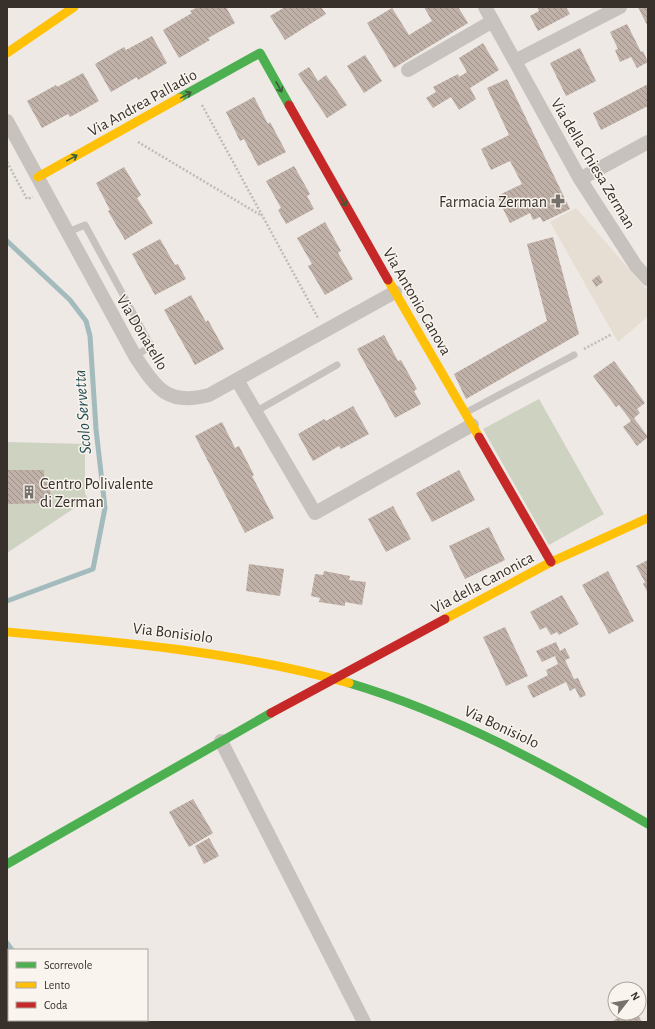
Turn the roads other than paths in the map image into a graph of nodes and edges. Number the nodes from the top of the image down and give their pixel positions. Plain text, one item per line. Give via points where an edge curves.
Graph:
1 (74, 7) edge
2 (484, 7) edge
3 (620, 7) edge
4 (493, 21) junction
5 (7, 53) edge
6 (260, 53) joint
7 (515, 61) junction
8 (408, 70) dead end
9 (7, 121) edge
10 (648, 142) edge
11 (38, 177) junction
12 (580, 179) junction
13 (648, 279) edge
14 (395, 292) junction
15 (574, 354) road end
16 (337, 366) dead end
17 (237, 380) junction
18 (255, 412) junction
19 (468, 419) junction
20 (648, 518) edge
21 (551, 562) junction
22 (7, 632) edge
23 (332, 679) junction
24 (220, 741) junction
25 (648, 824) edge
26 (7, 864) edge
27 (364, 1022) edge

1 - 5 street
2 - 4 street, Via della Chiesa Zerman
3 - 7 street
4 - 7 street, Via della Chiesa Zerman
4 - 8 street
11 -> 6 street, Via Andrea Palladio
6 -> 14 street, Via Antonio Canova
7 - 12 street, Via della Chiesa Zerman
9 - 11 street, Via Donatello
10 - 12 street
11 - 17 street, Via Donatello via 135,356 152,382 164,392 179,398 194,399 209,395
12 - 13 street, Via della Chiesa Zerman via 636,266
14 - 17 street, Via Donatello
14 - 19 street, Via Antonio Canova
15 - 19 lane
16 - 18 lane
17 - 18 street
18 - 19 street via 315,513
19 - 21 street, Via Antonio Canova
20 - 21 street, Via della Canonica
21 - 23 street, Via della Canonica
22 - 23 street, Via Bonisiolo via 203,652 276,665
23 - 24 street
23 - 25 street, Via Bonisiolo via 427,710 472,729 537,761
24 - 26 street
24 - 27 street

